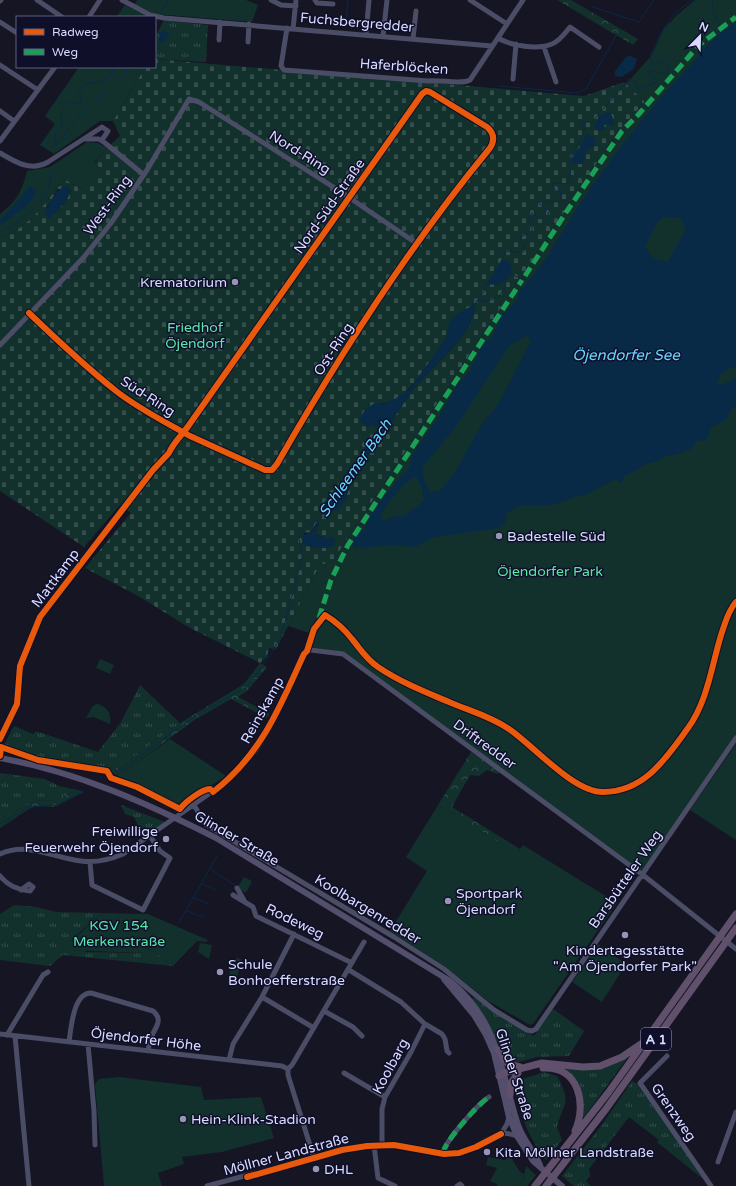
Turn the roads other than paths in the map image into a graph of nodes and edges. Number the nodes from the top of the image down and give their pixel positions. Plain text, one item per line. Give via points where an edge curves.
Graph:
1 (37, 0) edge
2 (100, 0) edge
3 (122, 0) edge
4 (271, 0) edge
5 (296, 0) edge
6 (315, 0) edge
7 (369, 0) edge
8 (386, 0) edge
9 (470, 0) edge
10 (523, 0) edge
11 (333, 4) dead end
12 (296, 6) junction
13 (416, 11) dead end
14 (61, 16) edge
15 (90, 16) edge
16 (0, 22) edge
17 (220, 22) junction
18 (249, 24) junction
19 (507, 24) junction
20 (287, 28) junction
21 (294, 28) junction
22 (16, 32) edge
23 (366, 34) junction
24 (383, 36) junction
25 (498, 38) junction
26 (413, 39) junction
27 (219, 40) dead end
28 (248, 42) dead end
29 (516, 44) junction
30 (492, 46) junction
31 (544, 47) junction
32 (599, 47) dead end
33 (0, 65) edge
34 (54, 68) edge
35 (513, 79) dead end
36 (556, 82) dead end
37 (38, 90) junction
38 (189, 100) joint
39 (0, 111) edge
40 (14, 121) junction
41 (82, 140) junction
42 (102, 140) junction
43 (0, 141) edge
44 (0, 153) edge
45 (144, 175) junction
46 (349, 198) junction
47 (416, 243) junction
48 (29, 313) junction
49 (0, 345) edge
50 (184, 432) junction
51 (272, 470) joint
52 (125, 508) joint
53 (307, 651) joint
54 (736, 738) edge
55 (0, 739) edge
56 (0, 758) edge
57 (194, 806) junction
58 (186, 812) junction
59 (176, 818) junction
60 (188, 824) junction
61 (150, 836) junction
62 (0, 854) edge
63 (90, 862) junction
64 (643, 875) junction
65 (0, 876) edge
66 (237, 888) dead end
67 (21, 890) dead end
68 (233, 895) dead end
69 (244, 902) junction
70 (736, 914) edge
71 (736, 928) edge
72 (294, 934) junction
73 (364, 942) dead end
74 (735, 948) edge
75 (352, 963) junction
76 (349, 970) junction
77 (48, 972) dead end
78 (444, 979) junction
79 (262, 997) junction
80 (324, 1011) junction
81 (425, 1024) junction
82 (314, 1028) junction
83 (532, 1031) joint
84 (0, 1034) edge
85 (7, 1035) junction
86 (15, 1036) junction
87 (362, 1036) dead end
88 (646, 1041) junction
89 (69, 1042) junction
90 (88, 1044) junction
91 (498, 1050) junction
92 (148, 1051) junction
93 (449, 1053) dead end
94 (667, 1056) dead end
95 (229, 1060) junction
96 (524, 1067) junction
97 (288, 1069) junction
98 (344, 1073) dead end
99 (518, 1073) junction
100 (503, 1075) junction
101 (510, 1095) junction
102 (385, 1097) junction
103 (489, 1097) dead end
104 (736, 1112) edge
105 (509, 1117) junction
106 (516, 1126) junction
107 (506, 1130) junction
108 (517, 1136) junction
109 (568, 1144) junction
110 (95, 1145) dead end
111 (374, 1145) junction
112 (382, 1145) junction
113 (443, 1154) junction
114 (314, 1158) junction
115 (718, 1162) dead end
116 (540, 1165) junction
117 (383, 1183) edge
118 (29, 1186) edge
119 (207, 1186) edge
120 (215, 1186) edge
121 (395, 1186) edge
122 (457, 1186) edge
123 (462, 1186) edge
124 (535, 1186) edge
125 (546, 1186) edge
126 (562, 1186) edge
127 (711, 1186) edge

1 - 14 street
2 - 15 street
3 - 17 street, Fuchsbergredder via 150,15
4 - 12 street via 281,5
5 - 12 street
6 - 11 street via 317,3
7 - 23 street
8 - 24 street
9 - 19 street
10 - 19 street, Haferblöcken
12 - 21 street
13 - 26 street
16 - 22 street
17 - 18 street, Fuchsbergredder
17 - 27 street
18 - 20 street, Fuchsbergredder
18 - 28 street
19 - 25 street, Haferblöcken
20 - 21 street, Fuchsbergredder
20 - 30 street, Haferblöcken via 281,66 284,70 464,82 470,80
21 - 23 street, Fuchsbergredder
23 - 24 street, Fuchsbergredder
24 - 26 street, Fuchsbergredder
25 - 29 street
25 - 30 street, Haferblöcken
26 - 30 street, Fuchsbergredder
29 - 31 street
29 - 35 street
31 - 32 street via 562,38 570,27
31 - 36 street
33 - 37 street
34 - 37 street
37 - 40 street
38 - 45 street, West-Ring
38 - 46 street, Nord-Ring via 199,102
39 - 40 street
40 - 43 street
41 - 42 street
41 - 42 street via 102,127 108,131
41 - 44 street via 40,165 15,163
42 - 45 street
45 - 48 street, West-Ring via 95,243
46 - 47 street, Nord-Ring
46 - 47 street, Nord-Süd-Straße via 425,91 487,127 492,134 492,145
46 - 50 street, Nord-Süd-Straße
47 - 51 street, Ost-Ring
48 - 49 street, West-Ring
48 - 50 street, Süd-Ring via 117,392
50 - 51 street, Süd-Ring via 265,470
50 - 52 street, Nord-Süd-Straße
52 - 55 street, Mattkamp via 40,617 20,666 17,704
53 - 57 street, Reinskamp via 256,750 226,782
53 - 64 street, Driftredder via 343,654
54 - 64 street, Barsbütteler Weg
56 - 59 main road, Glinder Straße via 104,786
57 - 58 street, Reinskamp
57 - 83 street, Koolbargenredder via 204,824 210,828 394,937 444,969 494,1010
58 - 59 street, Reinskamp
58 - 60 street
59 - 60 main road, Glinder Straße
59 - 61 street, Reinskamp
60 - 78 main road, Glinder Straße via 216,838 395,946
61 - 63 street, Reinskamp via 112,859
61 - 63 street via 160,851 170,858 143,910 92,885
62 - 63 street, Reinskamp via 12,849 25,849
64 - 74 street, Driftredder
64 - 83 street, Barsbütteler Weg via 541,1022
65 - 67 street via 10,886
66 - 69 street
68 - 69 street, Rodeweg
69 - 72 street, Rodeweg via 253,907 256,916
70 - 88 highway, A 1
71 - 125 highway, A 1
72 - 75 street, Rodeweg
72 - 79 street
73 - 75 street
75 - 76 street
76 - 80 street
76 - 81 street via 401,1002
77 - 85 street via 43,975
78 - 91 main road, Glinder Straße via 455,985 477,1009
78 - 100 main road, Glinder Straße via 474,1014
79 - 82 street
79 - 95 street via 233,1044
80 - 82 street
80 - 87 street via 353,1027
81 - 93 street via 444,1036
81 - 102 street, Koolbarg
82 - 97 street
84 - 85 street, Öjendorfer Höhe
85 - 86 street, Öjendorfer Höhe
86 - 89 street, Öjendorfer Höhe
86 - 118 street
88 - 96 highway via 622,1057 600,1066 582,1067 547,1063
88 - 109 highway, A 1
89 - 90 street, Öjendorfer Höhe
89 - 92 street via 74,1013 84,994 91,993 153,1011 158,1015 159,1020 149,1040
90 - 92 street, Öjendorfer Höhe
90 - 110 street
91 - 96 highway via 508,1064
91 - 100 main road, Glinder Straße
92 - 95 street, Öjendorfer Höhe
94 - 127 street, Grenzweg via 640,1083
95 - 97 street, Öjendorfer Höhe via 282,1066
96 - 100 highway
97 - 114 street
98 - 102 street
99 - 100 highway
99 - 101 highway via 511,1082
99 - 109 highway via 554,1068 565,1074 575,1085 581,1101 580,1115
100 - 101 main road, Glinder Straße
100 - 105 main road, Glinder Straße
101 - 106 main road, Glinder Straße
102 - 112 street, Koolbarg via 382,1109
103 - 113 street via 481,1102 448,1142
104 - 115 street
105 - 106 main road, Glinder Straße
105 - 107 street, Möllner Landstraße
106 - 107 street, Möllner Landstraße
106 - 108 main road, Glinder Straße
106 - 116 main road, Glinder Straße
107 - 108 street
107 - 113 street, Möllner Landstraße via 468,1151
108 - 116 main road, Glinder Straße via 533,1161
109 - 124 highway, A 1
111 - 112 street, Möllner Landstraße
111 - 114 street, Möllner Landstraße
111 - 117 street via 377,1176
112 - 113 street, Möllner Landstraße
114 - 120 street, Möllner Landstraße
116 - 126 main road, Glinder Straße
117 - 121 street
119 - 120 street, Möllner Landstraße
122 - 123 street

